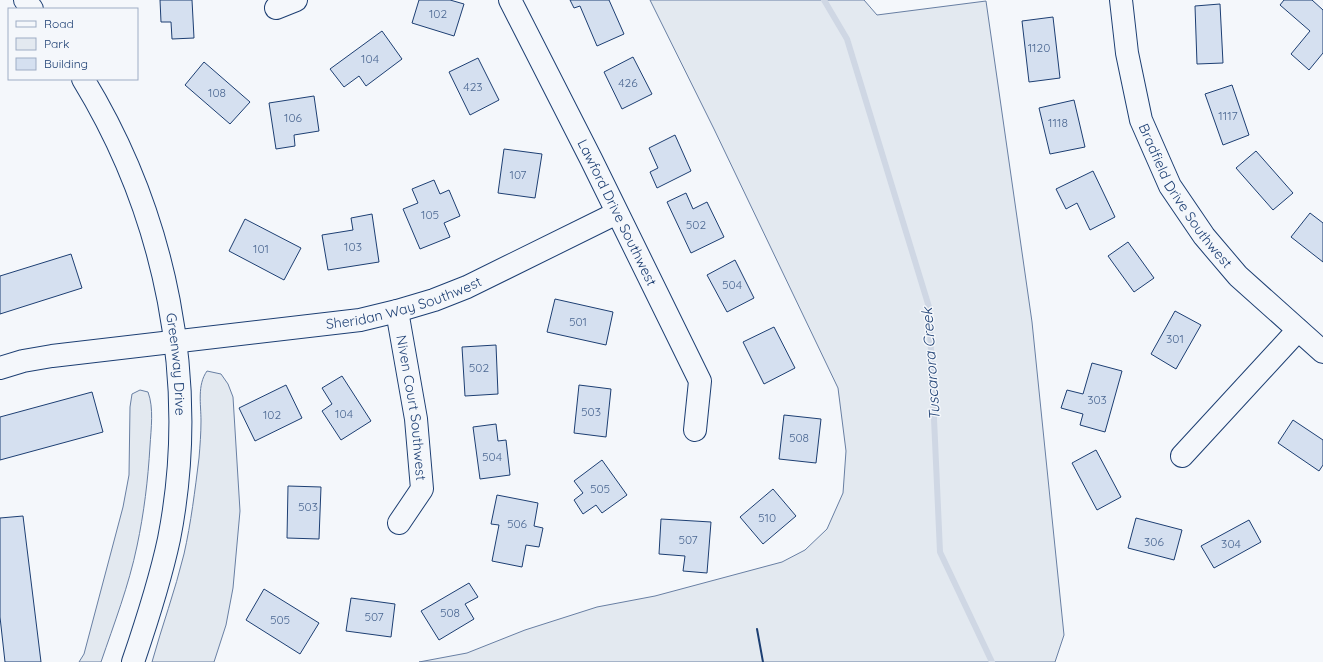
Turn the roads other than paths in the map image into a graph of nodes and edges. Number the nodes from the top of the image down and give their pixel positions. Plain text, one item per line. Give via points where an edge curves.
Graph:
1 (25, 0) edge
2 (296, 0) edge
3 (510, 0) edge
4 (1122, 0) edge
5 (31, 8) edge
6 (276, 8) dead end
7 (84, 80) edge
8 (617, 213) junction
9 (397, 311) junction
10 (1298, 330) junction
11 (176, 342) junction
12 (1323, 352) edge
13 (0, 368) edge
14 (695, 430) dead end
15 (1182, 456) dead end
16 (399, 523) dead end
17 (134, 662) edge

1 - 5 street
2 - 6 street
3 - 8 street, Lawford Drive Southwest
4 - 10 street, Bradfield Drive Southwest via 1127,53 1141,120 1170,186 1204,236 1238,276
7 - 11 street, Greenway Drive via 118,143 149,221 167,290
8 - 9 street, Sheridan Way Southwest via 467,287
8 - 14 street, Lawford Drive Southwest via 700,381
9 - 11 street, Sheridan Way Southwest via 360,320
9 - 16 street, Niven Court Southwest via 416,419 422,488
10 - 12 street, Bradfield Drive Southwest
10 - 15 street
11 - 13 street, Sheridan Way Southwest via 52,356
11 - 17 street, Greenway Drive via 180,431 177,485 157,591

